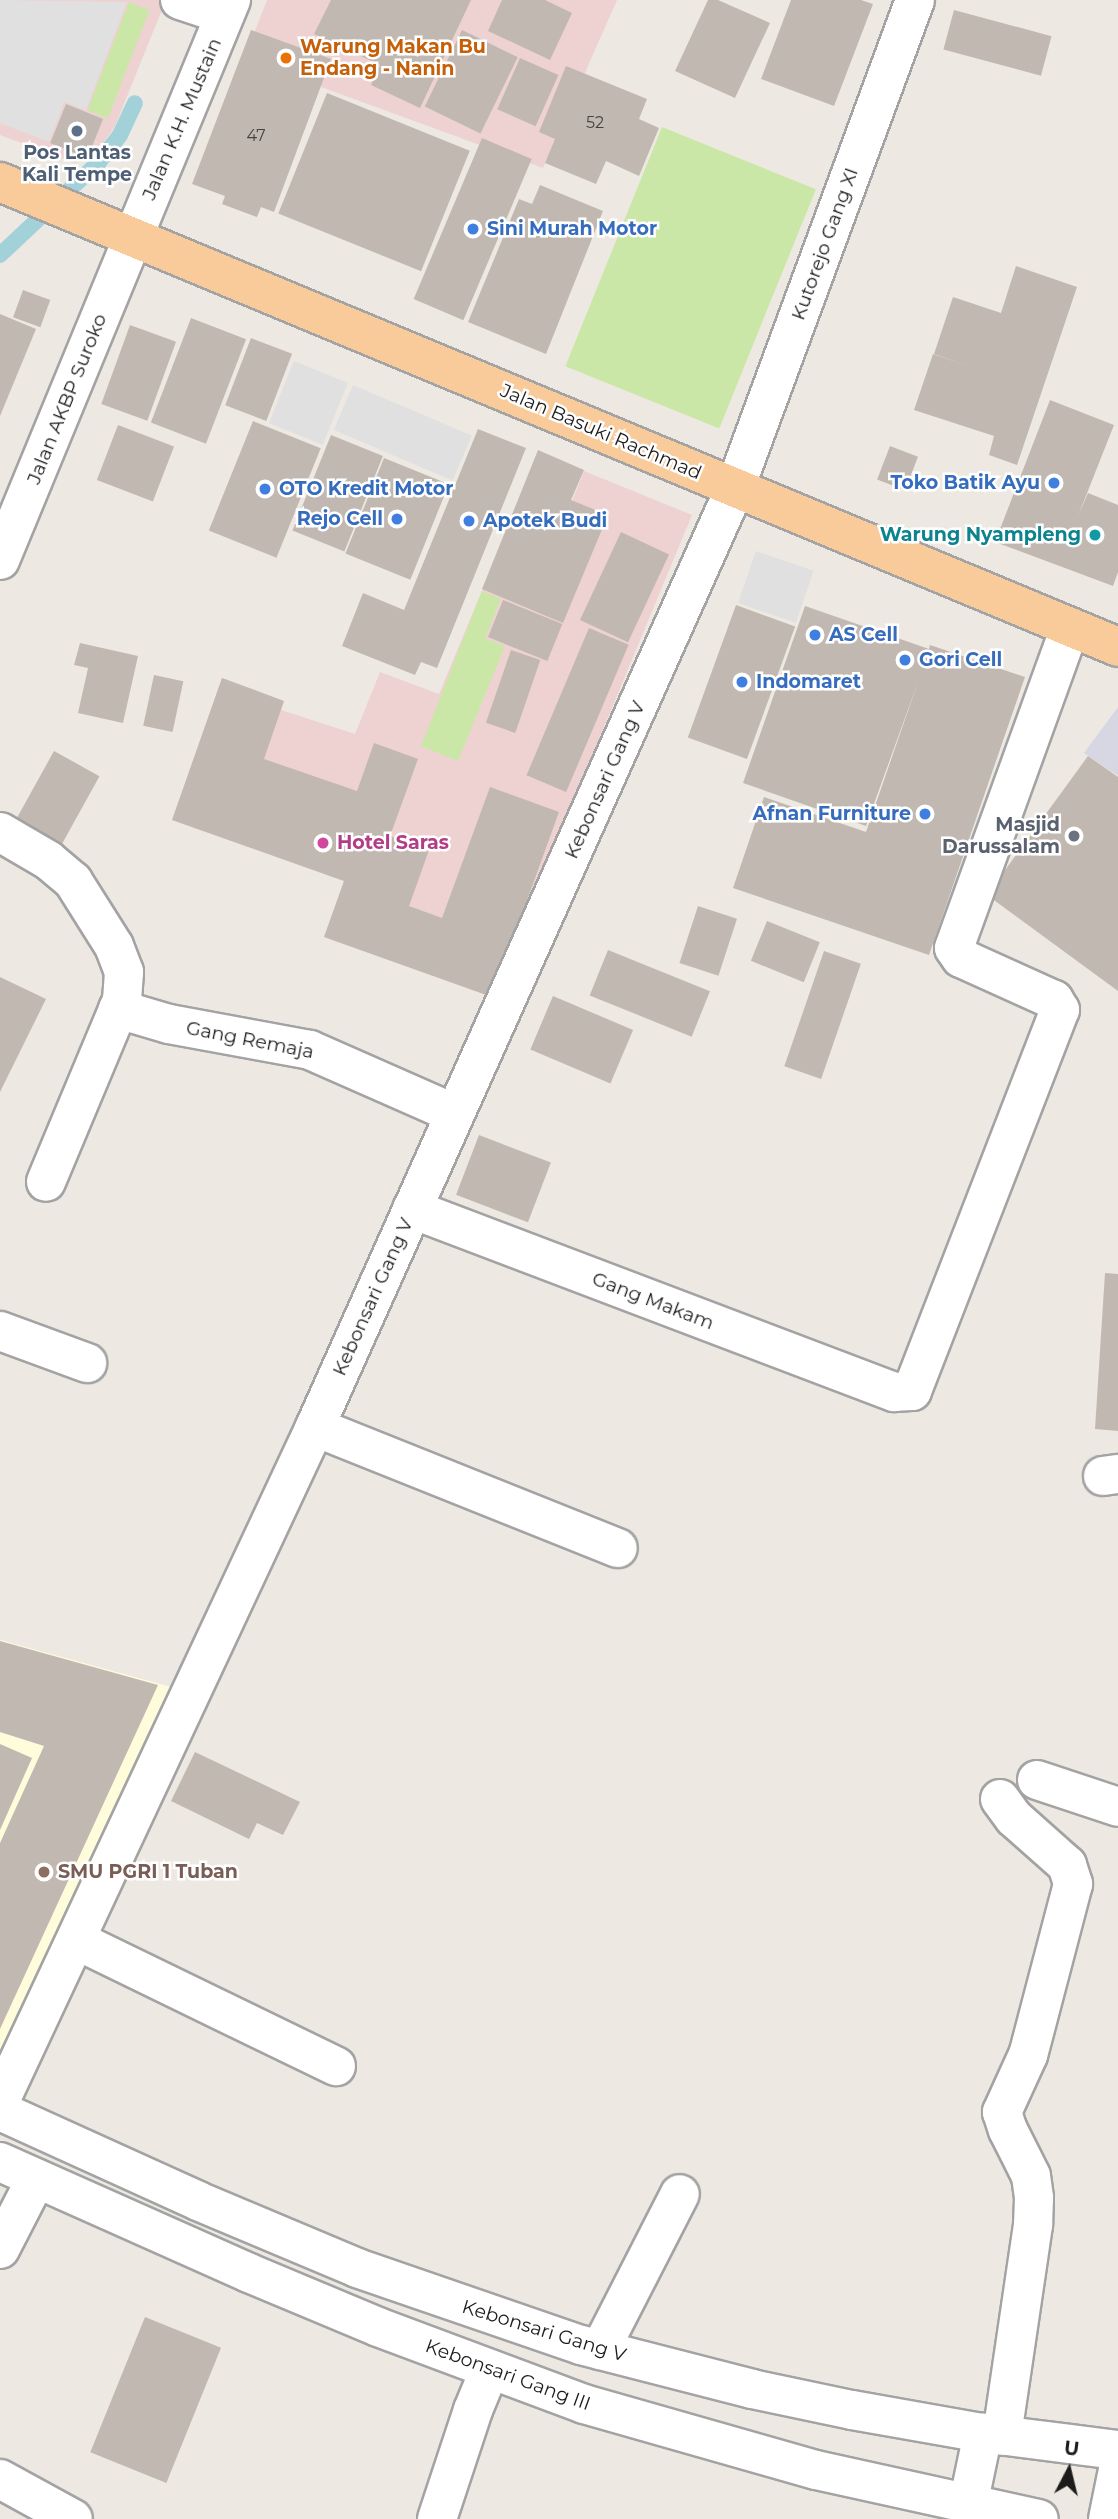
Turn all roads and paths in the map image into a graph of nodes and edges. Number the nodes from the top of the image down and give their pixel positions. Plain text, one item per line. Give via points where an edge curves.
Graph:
1 (180, 0) edge
2 (915, 0) edge
3 (228, 8) edge
4 (10, 187) edge
5 (133, 237) junction
6 (735, 488) junction
7 (0, 560) edge
8 (1070, 627) junction
9 (1118, 647) edge
10 (0, 832) edge
11 (118, 1009) junction
12 (455, 1114) junction
13 (46, 1182) dead end
14 (412, 1209) junction
15 (0, 1331) edge
16 (87, 1363) dead end
17 (315, 1427) junction
18 (618, 1548) dead end
19 (1037, 1780) dead end
20 (1000, 1799) dead end
21 (1118, 1807) edge
22 (76, 1940) junction
23 (336, 2066) dead end
24 (0, 2101) edge
25 (0, 2111) edge
26 (0, 2162) edge
27 (36, 2179) junction
28 (680, 2194) dead end
29 (0, 2249) edge
30 (591, 2347) junction
31 (490, 2370) junction
32 (563, 2396) junction
33 (992, 2435) junction
34 (1118, 2450) edge
35 (1118, 2470) edge
36 (0, 2479) edge
37 (968, 2505) junction
38 (73, 2519) edge
39 (437, 2519) edge
40 (1039, 2519) edge
41 (1108, 2519) edge

1 - 3 street
2 - 6 street, Kutorejo Gang XI
3 - 5 street, Jalan K.H. Mustain
4 - 5 main road, Jalan Basuki Rachmad
5 - 6 main road, Jalan Basuki Rachmad
5 - 7 street, Jalan AKBP Suroko
6 - 8 main road, Jalan Basuki Rachmad
6 - 12 street, Kebonsari Gang V
8 - 9 main road, Jalan Basuki Rachmad
8 - 14 street, Gang Makam via 954,948 961,958 1054,1000 1060,1010 916,1386 908,1393 894,1392
10 - 11 street via 58,868 80,890 121,964 124,990
11 - 12 street, Gang Remaja via 169,1024 310,1050
11 - 13 street
12 - 14 street, Kebonsari Gang V
14 - 17 street, Kebonsari Gang V
15 - 16 street
17 - 18 street
17 - 22 street, Kebonsari Gang V
19 - 21 street
20 - 33 street via 1014,1818 1068,1865 1073,1884 1028,2055 1002,2112 1031,2176 1034,2212
22 - 23 street
22 - 24 street, Kebonsari Gang V
25 - 30 street, Kebonsari Gang V via 357,2268
26 - 27 street, Kebonsari Gang III
27 - 29 street
27 - 31 street, Kebonsari Gang III via 248,2273
28 - 30 street
30 - 32 street
30 - 33 street, Kebonsari Gang V via 752,2389
31 - 32 street, Kebonsari Gang III
31 - 39 street
32 - 37 street, Kebonsari Gang III via 691,2437
33 - 34 street, Kebonsari Gang V
33 - 37 street
35 - 41 street
36 - 38 street
37 - 40 street, Kebonsari Gang III

